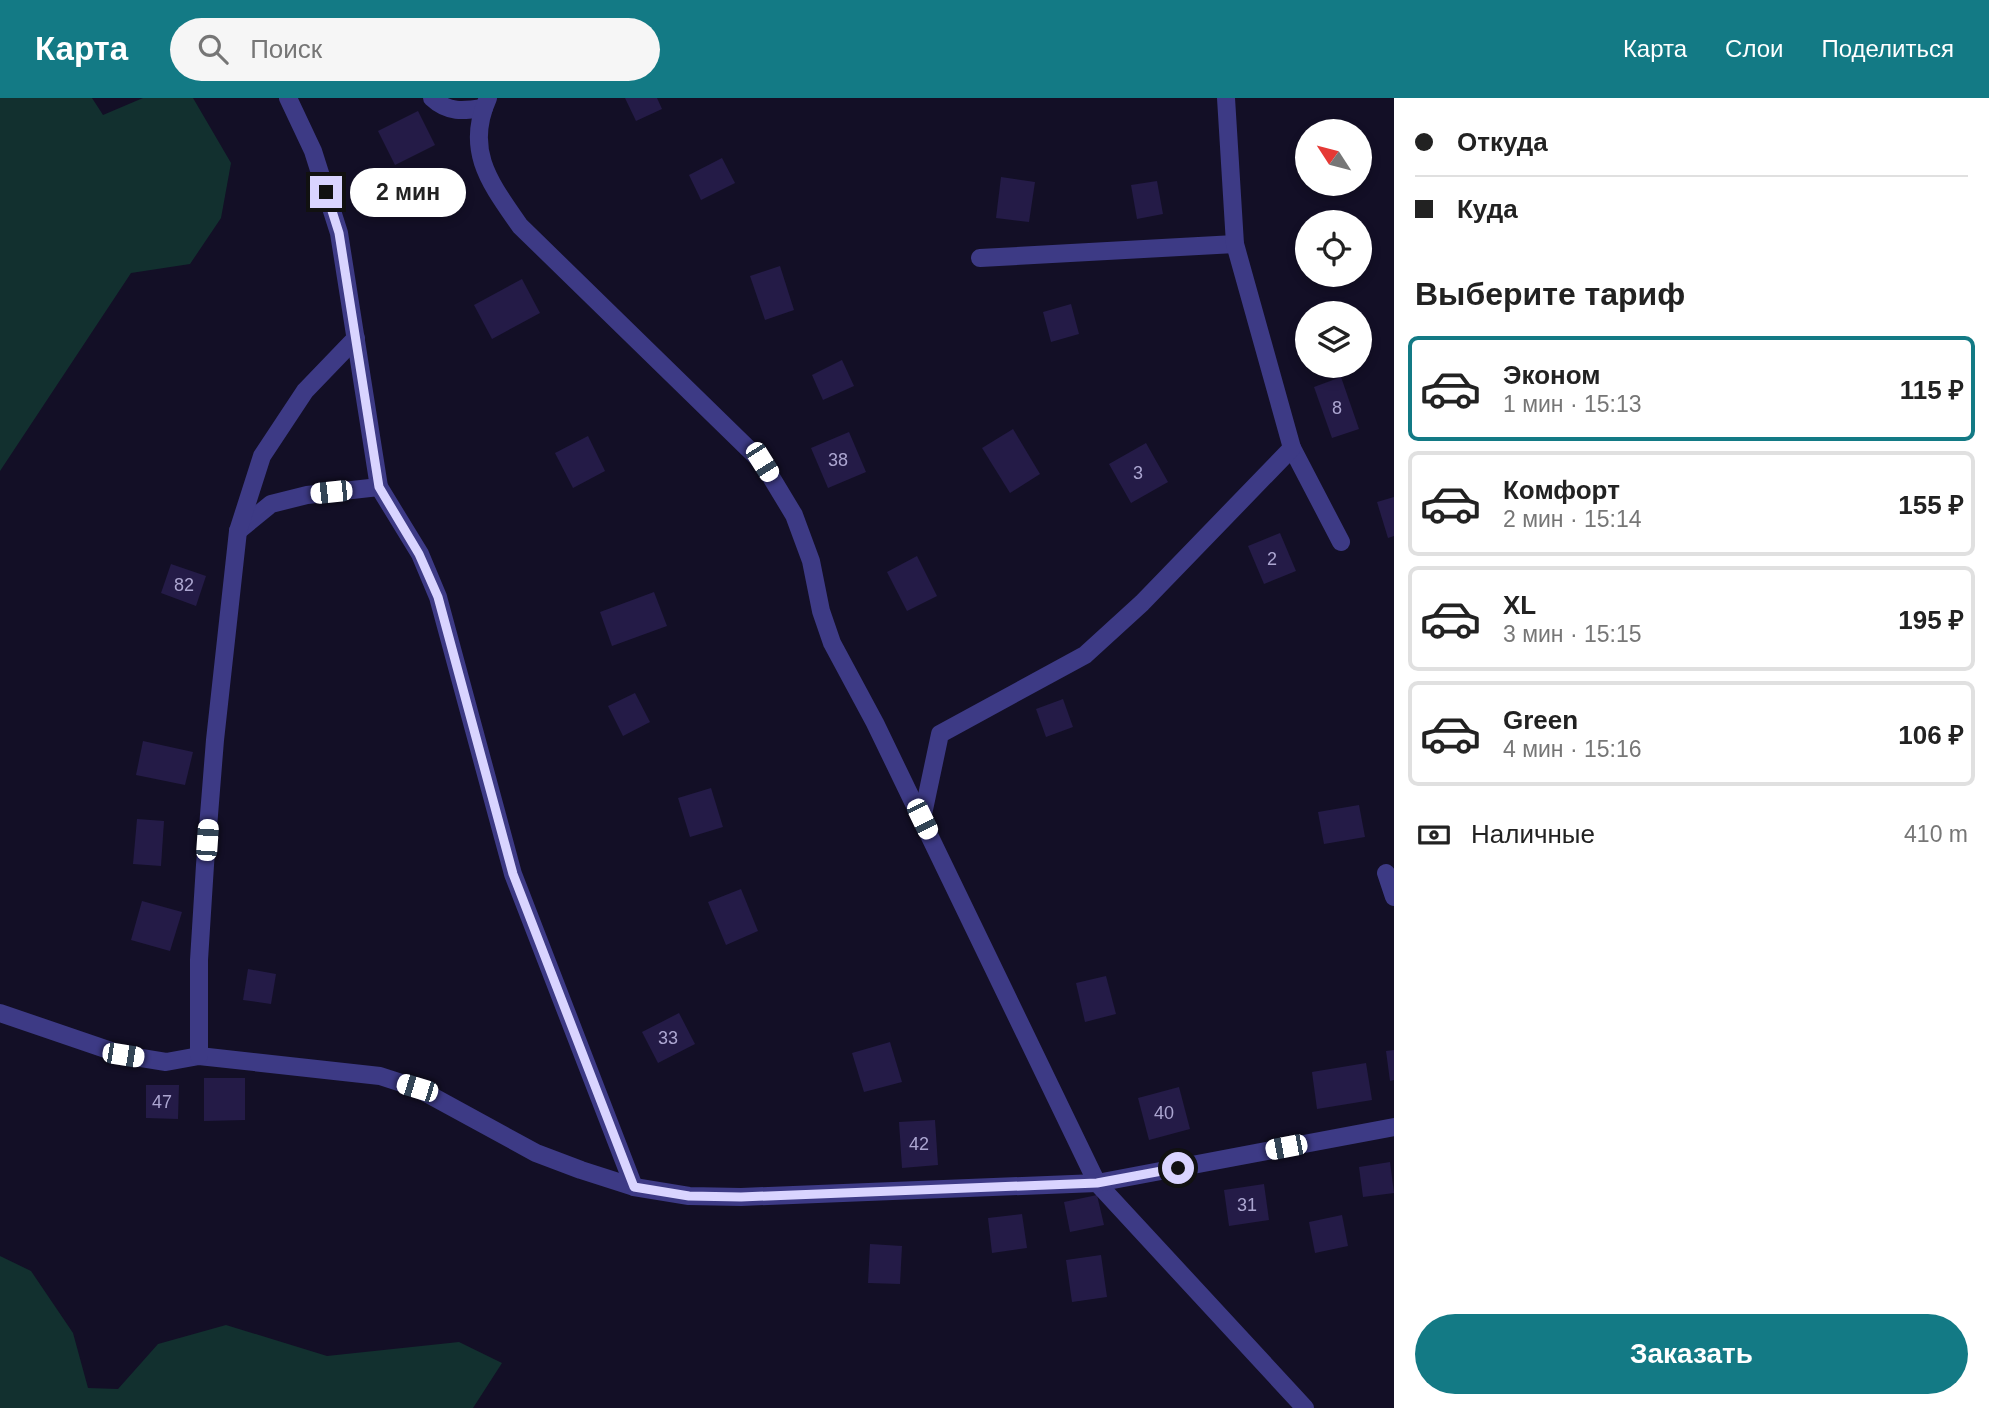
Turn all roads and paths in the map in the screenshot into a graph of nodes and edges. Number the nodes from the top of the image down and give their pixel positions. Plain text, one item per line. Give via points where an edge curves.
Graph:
1 (288, 98) edge
2 (432, 98) edge
3 (1226, 98) edge
4 (486, 103) edge
5 (1235, 244) junction
6 (979, 258) dead end
7 (356, 338) junction
8 (1292, 448) junction
9 (379, 487) junction
10 (238, 531) junction
11 (1341, 542) dead end
12 (922, 819) junction
13 (1386, 873) dead end
14 (1394, 897) edge
15 (0, 1013) edge
16 (199, 1056) junction
17 (1394, 1127) edge
18 (1097, 1183) junction
19 (634, 1187) junction
20 (1305, 1408) edge

1 - 7 street via 313,151 339,233
2 - 4 street via 459,112
3 - 5 street
4 - 12 street via 477,146 491,185 520,226 762,462 794,515 832,643
5 - 6 street
5 - 8 street
7 - 9 street
7 - 10 street via 305,391 262,456
8 - 11 street
8 - 12 street via 1142,603 1085,655 940,734
9 - 10 street via 271,504
9 - 19 street via 419,554 438,597 513,874
10 - 16 street via 205,865
12 - 18 street
13 - 14 street
15 - 16 street via 123,1055 166,1062
16 - 19 street via 380,1076 417,1088 536,1153
17 - 18 street
18 - 19 street via 741,1197 689,1196
18 - 20 street

